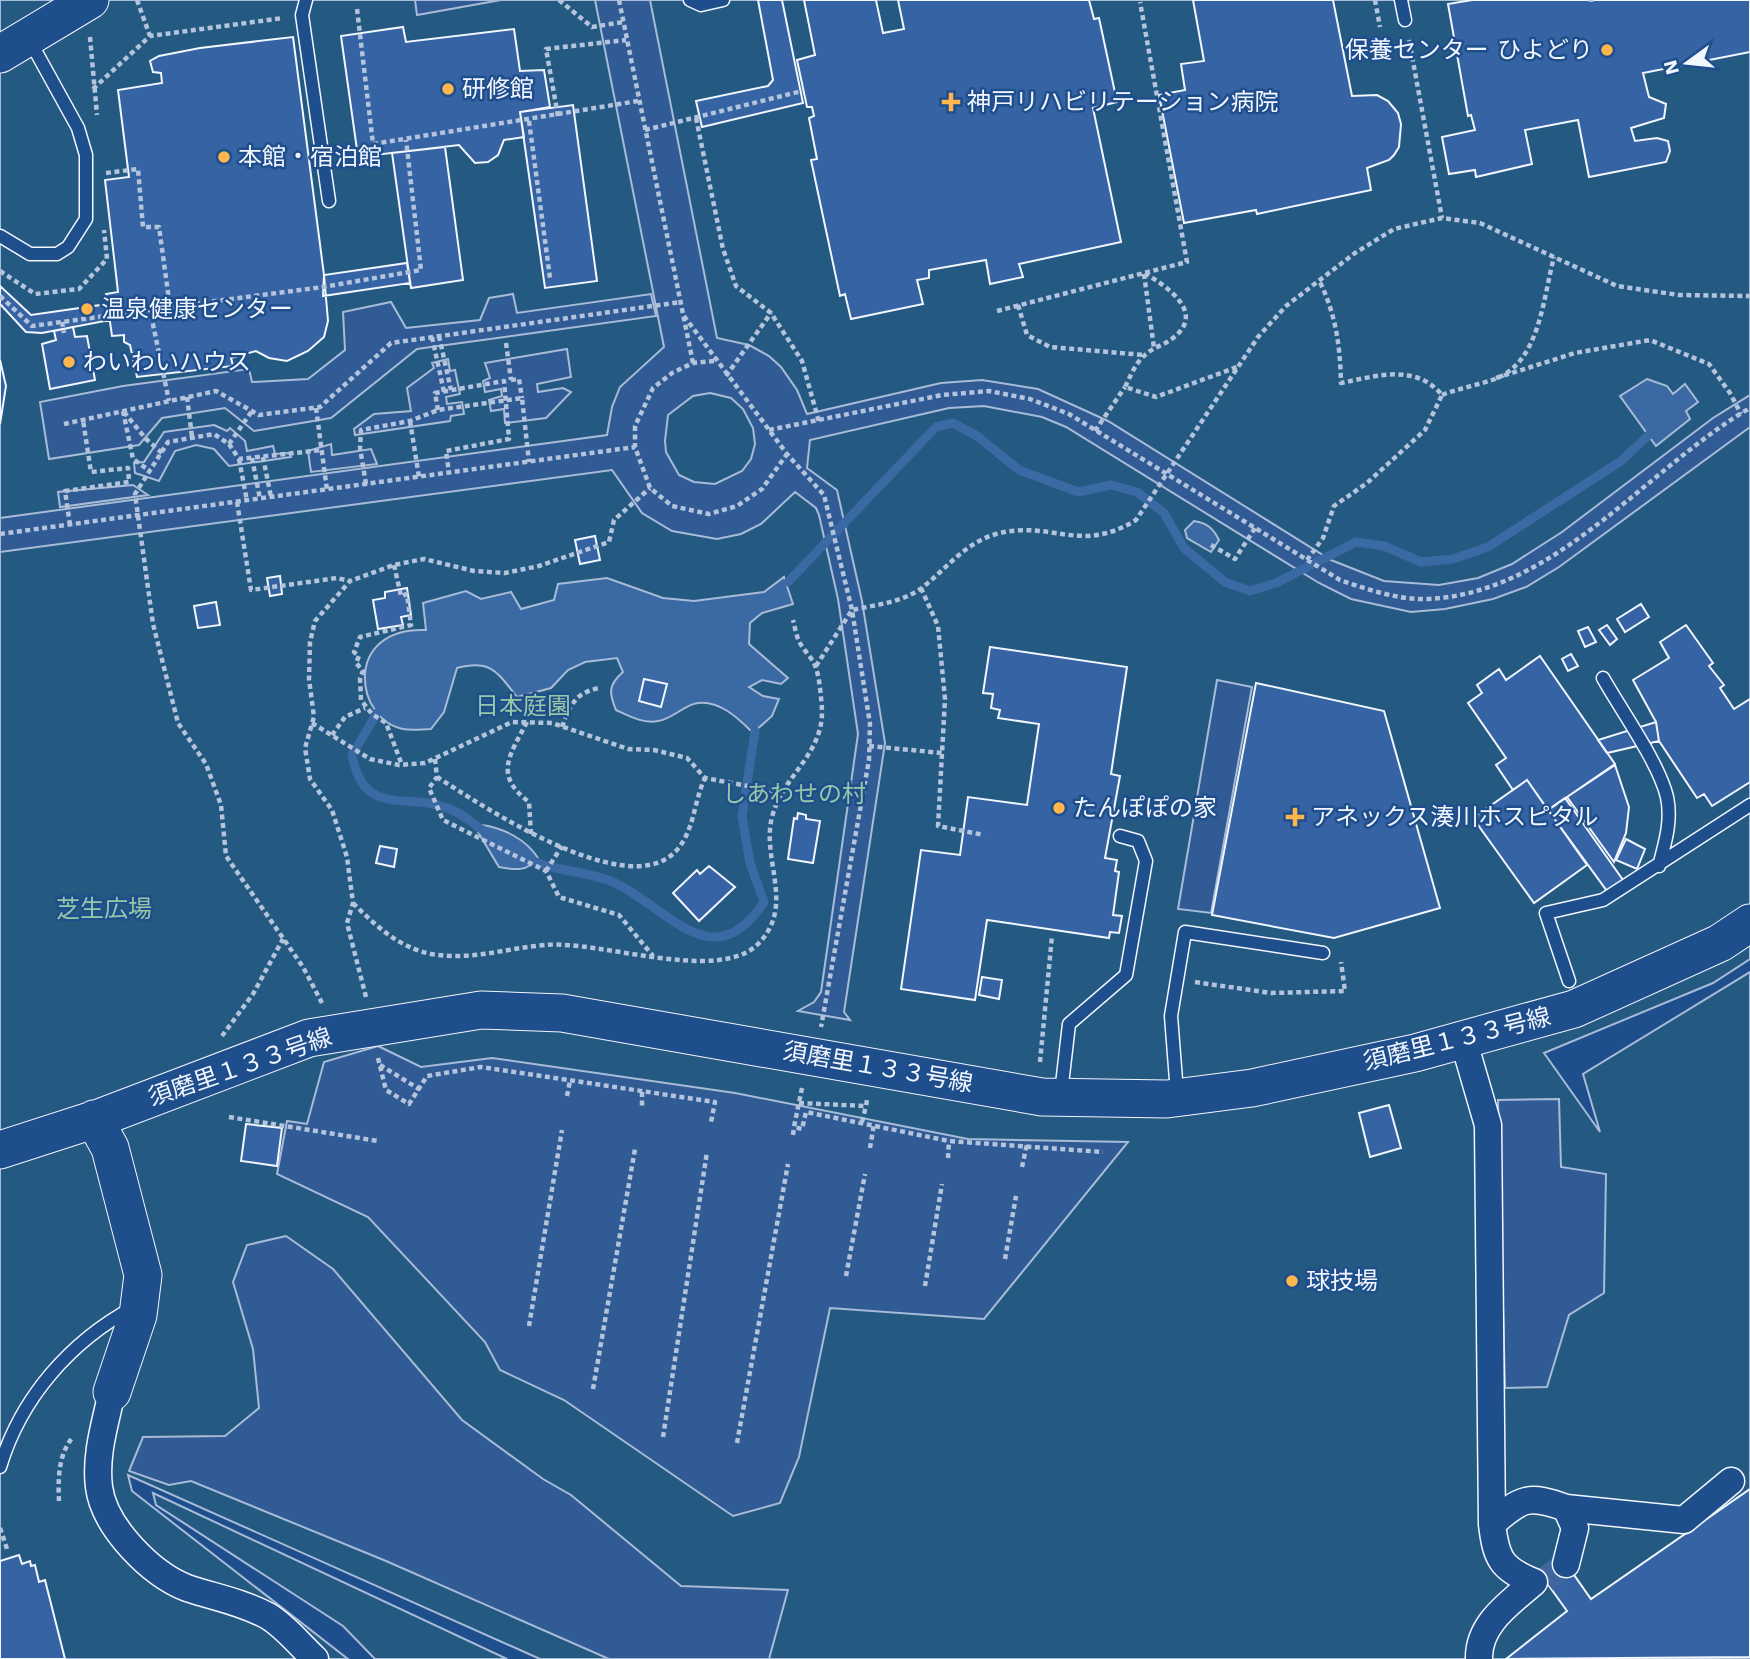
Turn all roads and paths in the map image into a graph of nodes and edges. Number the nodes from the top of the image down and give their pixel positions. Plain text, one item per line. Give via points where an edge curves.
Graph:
1 (137, 0) edge
2 (306, 0) edge
3 (559, 0) edge
4 (619, 0) edge
5 (690, 0) edge
6 (723, 0) edge
7 (1375, 0) edge
8 (1401, 0) edge
9 (1140, 2) dead end
10 (357, 9) dead end
11 (90, 15) edge
12 (286, 18) dead end
13 (1405, 20) joint
14 (623, 22) junction
15 (1380, 27) dead end
16 (150, 36) junction
17 (626, 40) junction
18 (14, 46) edge
19 (802, 91) dead end
20 (638, 101) junction
21 (558, 116) junction
22 (696, 118) junction
23 (529, 121) junction
24 (645, 130) junction
25 (406, 140) junction
26 (106, 173) dead end
27 (329, 201) dead end
28 (1441, 218) junction
29 (0, 236) edge
30 (1554, 257) junction
31 (1144, 273) junction
32 (550, 278) dead end
33 (1320, 282) junction
34 (0, 296) edge
35 (1750, 296) edge
36 (681, 302) junction
37 (1018, 305) junction
38 (170, 307) junction
39 (150, 310) junction
40 (997, 311) dead end
41 (771, 313) junction
42 (684, 316) junction
43 (62, 321) junction
44 (64, 332) dead end
45 (439, 336) junction
46 (432, 337) junction
47 (506, 343) dead end
48 (1154, 349) junction
49 (1144, 355) junction
50 (714, 361) junction
51 (693, 363) junction
52 (1237, 367) junction
53 (726, 376) junction
54 (1496, 378) junction
55 (507, 381) junction
56 (1125, 387) junction
57 (451, 390) junction
58 (444, 392) junction
59 (1442, 394) junction
60 (187, 397) junction
61 (522, 398) junction
62 (506, 400) junction
63 (169, 401) junction
64 (316, 408) junction
65 (1750, 408) edge
66 (438, 410) junction
67 (123, 411) junction
68 (252, 411) junction
69 (1741, 414) junction
70 (83, 420) junction
71 (410, 421) junction
72 (819, 422) junction
73 (64, 424) dead end
74 (769, 430) junction
75 (1095, 430) junction
76 (192, 437) junction
77 (229, 444) junction
78 (635, 447) junction
79 (322, 450) junction
80 (162, 453) junction
81 (787, 454) junction
82 (263, 457) junction
83 (252, 458) junction
84 (239, 459) junction
85 (529, 462) junction
86 (150, 471) junction
87 (449, 473) junction
88 (1167, 475) junction
89 (419, 477) junction
90 (366, 484) junction
91 (650, 488) junction
92 (327, 489) junction
93 (271, 498) junction
94 (260, 499) junction
95 (247, 501) junction
96 (237, 502) junction
97 (138, 515) junction
98 (69, 525) junction
99 (1255, 528) junction
100 (0, 534) edge
101 (1211, 545) dead end
102 (1307, 560) junction
103 (394, 565) junction
104 (350, 581) junction
105 (922, 588) junction
106 (852, 610) junction
107 (793, 620) dead end
108 (816, 666) junction
109 (1603, 678) dead end
110 (599, 688) dead end
111 (366, 709) junction
112 (527, 722) junction
113 (312, 723) junction
114 (562, 727) junction
115 (331, 736) junction
116 (869, 746) junction
117 (942, 753) junction
118 (436, 759) junction
119 (402, 765) junction
120 (437, 777) junction
121 (705, 778) junction
122 (780, 792) junction
123 (1750, 805) edge
124 (531, 834) junction
125 (984, 835) dead end
126 (1120, 836) dead end
127 (562, 846) junction
128 (1658, 866) junction
129 (546, 871) junction
130 (353, 903) junction
131 (1750, 923) edge
132 (1052, 936) dead end
133 (283, 939) junction
134 (1323, 953) dead end
135 (1340, 953) dead end
136 (654, 956) junction
137 (1193, 982) dead end
138 (1573, 993) junction
139 (367, 998) dead end
140 (323, 1006) dead end
141 (821, 1027) dead end
142 (219, 1039) dead end
143 (1463, 1039) junction
144 (1040, 1062) dead end
145 (570, 1081) junction
146 (802, 1088) dead end
147 (419, 1089) junction
148 (642, 1091) junction
149 (567, 1096) dead end
150 (856, 1097) dead end
151 (1060, 1097) junction
152 (1177, 1097) junction
153 (799, 1103) junction
154 (866, 1106) junction
155 (642, 1107) dead end
156 (229, 1117) dead end
157 (94, 1119) junction
158 (711, 1122) dead end
159 (862, 1122) junction
160 (874, 1124) junction
161 (794, 1127) junction
162 (562, 1130) dead end
163 (793, 1135) dead end
164 (379, 1141) dead end
165 (949, 1141) junction
166 (1027, 1144) junction
167 (870, 1148) dead end
168 (635, 1149) dead end
169 (0, 1150) edge
170 (707, 1152) dead end
171 (1102, 1152) dead end
172 (948, 1158) dead end
173 (788, 1164) dead end
174 (1022, 1167) dead end
175 (865, 1174) dead end
176 (942, 1184) dead end
177 (1016, 1196) dead end
178 (1005, 1259) dead end
179 (846, 1276) dead end
180 (925, 1286) dead end
181 (140, 1303) junction
182 (529, 1326) dead end
183 (593, 1389) dead end
184 (111, 1392) joint
185 (663, 1437) dead end
186 (737, 1443) dead end
187 (0, 1467) edge
188 (1731, 1481) dead end
189 (1566, 1508) junction
190 (1492, 1524) junction
191 (0, 1528) edge
192 (7, 1549) dead end
193 (1566, 1563) tunnel mouth
194 (315, 1659) edge
195 (1479, 1659) edge

1 - 16 path
2 - 27 lane via 302,15
3 - 14 path via 592,27
4 - 14 path
5 - 6 lane via 701,5
7 - 15 path
8 - 13 lane
9 - 31 path via 1187,262
10 - 25 path via 373,147
11 - 16 path via 93,90
11 - 18 street
12 - 16 path
13 - 28 path
14 - 17 path
17 - 20 path
17 - 21 path via 546,49
18 - 29 lane via 78,128 86,155 86,219 68,247 57,254 30,254
19 - 22 path
20 - 21 path
20 - 24 path
21 - 23 path
22 - 24 path
22 - 41 path via 723,249 736,286
23 - 25 path
23 - 32 path
24 - 36 path
25 - 38 path via 421,270
26 - 38 path via 138,169 143,227 159,227
28 - 30 path via 1480,223
28 - 33 path via 1394,229
30 - 35 path via 1617,286 1679,295
30 - 54 path via 1537,334 1519,364
31 - 37 path
31 - 48 path
31 - 48 path via 1174,291 1184,305 1184,324 1175,337
33 - 52 path via 1286,306
33 - 59 path via 1336,321 1341,383 1394,373 1429,380
34 - 43 path via 32,326
36 - 42 path
36 - 45 path
37 - 40 path
37 - 49 path via 1027,335 1050,347
38 - 39 path
39 - 43 path
39 - 63 path
41 - 53 path
41 - 72 path via 802,360
42 - 50 path
42 - 51 path
43 - 44 path
45 - 46 path
45 - 57 path
46 - 58 path
46 - 64 path via 391,343
47 - 55 path
48 - 49 path
49 - 56 path
50 - 51 path
50 - 53 path
51 - 78 path via 653,388 635,426
52 - 56 path via 1156,397
52 - 88 path
53 - 74 path
54 - 59 path
54 - 69 path via 1575,353 1650,340 1709,363
55 - 57 path
55 - 61 path via 519,379
55 - 62 path
56 - 75 path
57 - 58 path
58 - 66 path via 435,393
59 - 102 path via 1425,430 1367,483 1334,506 1323,538
60 - 63 path
60 - 68 path via 216,391
60 - 76 path
61 - 62 path
61 - 85 path
62 - 66 path
62 - 87 path via 509,439 446,451
63 - 67 path
64 - 68 path via 259,415
64 - 79 path
65 - 69 path
66 - 71 path
67 - 70 path
67 - 80 path
67 - 86 path via 133,459
68 - 77 path
69 - 102 path via 1546,560 1504,582 1423,599 1340,580
70 - 73 path
70 - 98 path via 91,472 128,468 129,482 65,491
71 - 89 path
71 - 90 path via 361,430
72 - 74 path
72 - 75 path via 942,395 989,391 1030,399
74 - 81 path
75 - 88 path
76 - 77 path via 214,433
76 - 80 path via 168,442
77 - 84 path
78 - 85 path
78 - 91 path
79 - 82 path
79 - 92 path
80 - 86 path
81 - 91 path via 762,489 737,506 709,514 672,506
81 - 106 path via 824,495
82 - 83 path
82 - 93 path
83 - 84 path
83 - 94 path
84 - 95 path
85 - 87 path
86 - 97 path via 135,494
87 - 89 path
88 - 99 path
88 - 105 path via 1136,520 1117,532 1086,538 1022,530 996,534 974,543
89 - 90 path
90 - 92 path
91 - 103 path via 614,520 609,542 539,566 505,573 425,559
92 - 93 path
93 - 94 path
94 - 95 path
95 - 96 path
96 - 97 path
96 - 104 path via 251,590 337,578
97 - 98 path
97 - 133 path via 153,624 178,723 206,764 221,805 226,856
98 - 100 path
99 - 101 path via 1235,559
99 - 102 path
103 - 104 path
103 - 111 path via 401,596 407,594 411,625 360,637 354,652 363,671 359,691
104 - 113 path via 315,621 312,631
105 - 106 path
105 - 117 path via 938,626 945,699
106 - 108 path
106 - 116 path via 870,724
107 - 108 path via 799,640
108 - 122 path via 822,708 820,734
109 - 128 lane via 1667,797 1668,832
110 - 114 path via 579,694
111 - 115 path via 345,717
111 - 119 path via 386,723
112 - 114 path
112 - 118 path via 512,722
112 - 124 path via 507,762 507,777 515,792 529,802
113 - 115 path
113 - 130 path via 305,748 310,779 332,810 341,834
114 - 121 path via 628,749 687,758
115 - 119 path via 370,759
116 - 117 path
116 - 141 path
117 - 125 path via 938,826
118 - 119 path
118 - 120 path
120 - 124 path
120 - 129 path via 429,789 443,820
121 - 122 path
121 - 127 path via 687,833 662,862 643,867 611,864
122 - 136 path via 771,820 777,901 771,926 757,945 743,953 699,962
123 - 128 lane
124 - 127 path
126 - 151 lane via 1138,841 1146,861 1126,975 1069,1024
127 - 129 path
128 - 138 lane via 1603,900 1546,913
129 - 136 path via 559,897 619,915
130 - 136 path via 398,943 429,954 462,958 547,944 582,944
130 - 139 path via 347,923
131 - 138 street, 須磨里１３３号線 via 1720,943
132 - 144 path
133 - 140 path
133 - 142 path via 253,994
134 - 152 lane via 1185,932 1171,1016
135 - 137 path via 1345,991 1271,993
138 - 143 street, 須磨里１３３号線
143 - 152 street, 須磨里１３３号線 via 1252,1088
143 - 190 street via 1488,1125
145 - 147 path via 481,1067 427,1076
145 - 148 path
145 - 149 path
146 - 153 path
147 - 147 path via 409,1104 386,1090 379,1064
148 - 155 path
148 - 158 path via 715,1102
150 - 154 path via 867,1100
151 - 152 street, 須磨里１３３号線
151 - 157 street, 須磨里１３３号線 via 562,1013 481,1010 309,1038
153 - 154 path
153 - 161 path
154 - 159 path
156 - 164 path
157 - 169 street, 須磨里１３３号線
157 - 181 street via 110,1148 143,1275
159 - 160 path
159 - 161 path via 806,1112 802,1129
160 - 165 path
160 - 167 path
161 - 163 path
162 - 182 path
165 - 166 path
165 - 172 path
166 - 171 path
166 - 174 path
168 - 183 path
170 - 185 path
173 - 186 path
175 - 179 path
176 - 180 path
177 - 178 path
181 - 184 street
181 - 187 lane via 105,1322 45,1378 18,1420
184 - 194 street via 98,1452 99,1490 120,1534 150,1568 186,1587 270,1617
188 - 189 street via 1684,1520
189 - 190 street via 1540,1498 1514,1504
189 - 193 street via 1575,1528
190 - 195 street via 1495,1553 1512,1573 1539,1581 1490,1622
191 - 192 path

